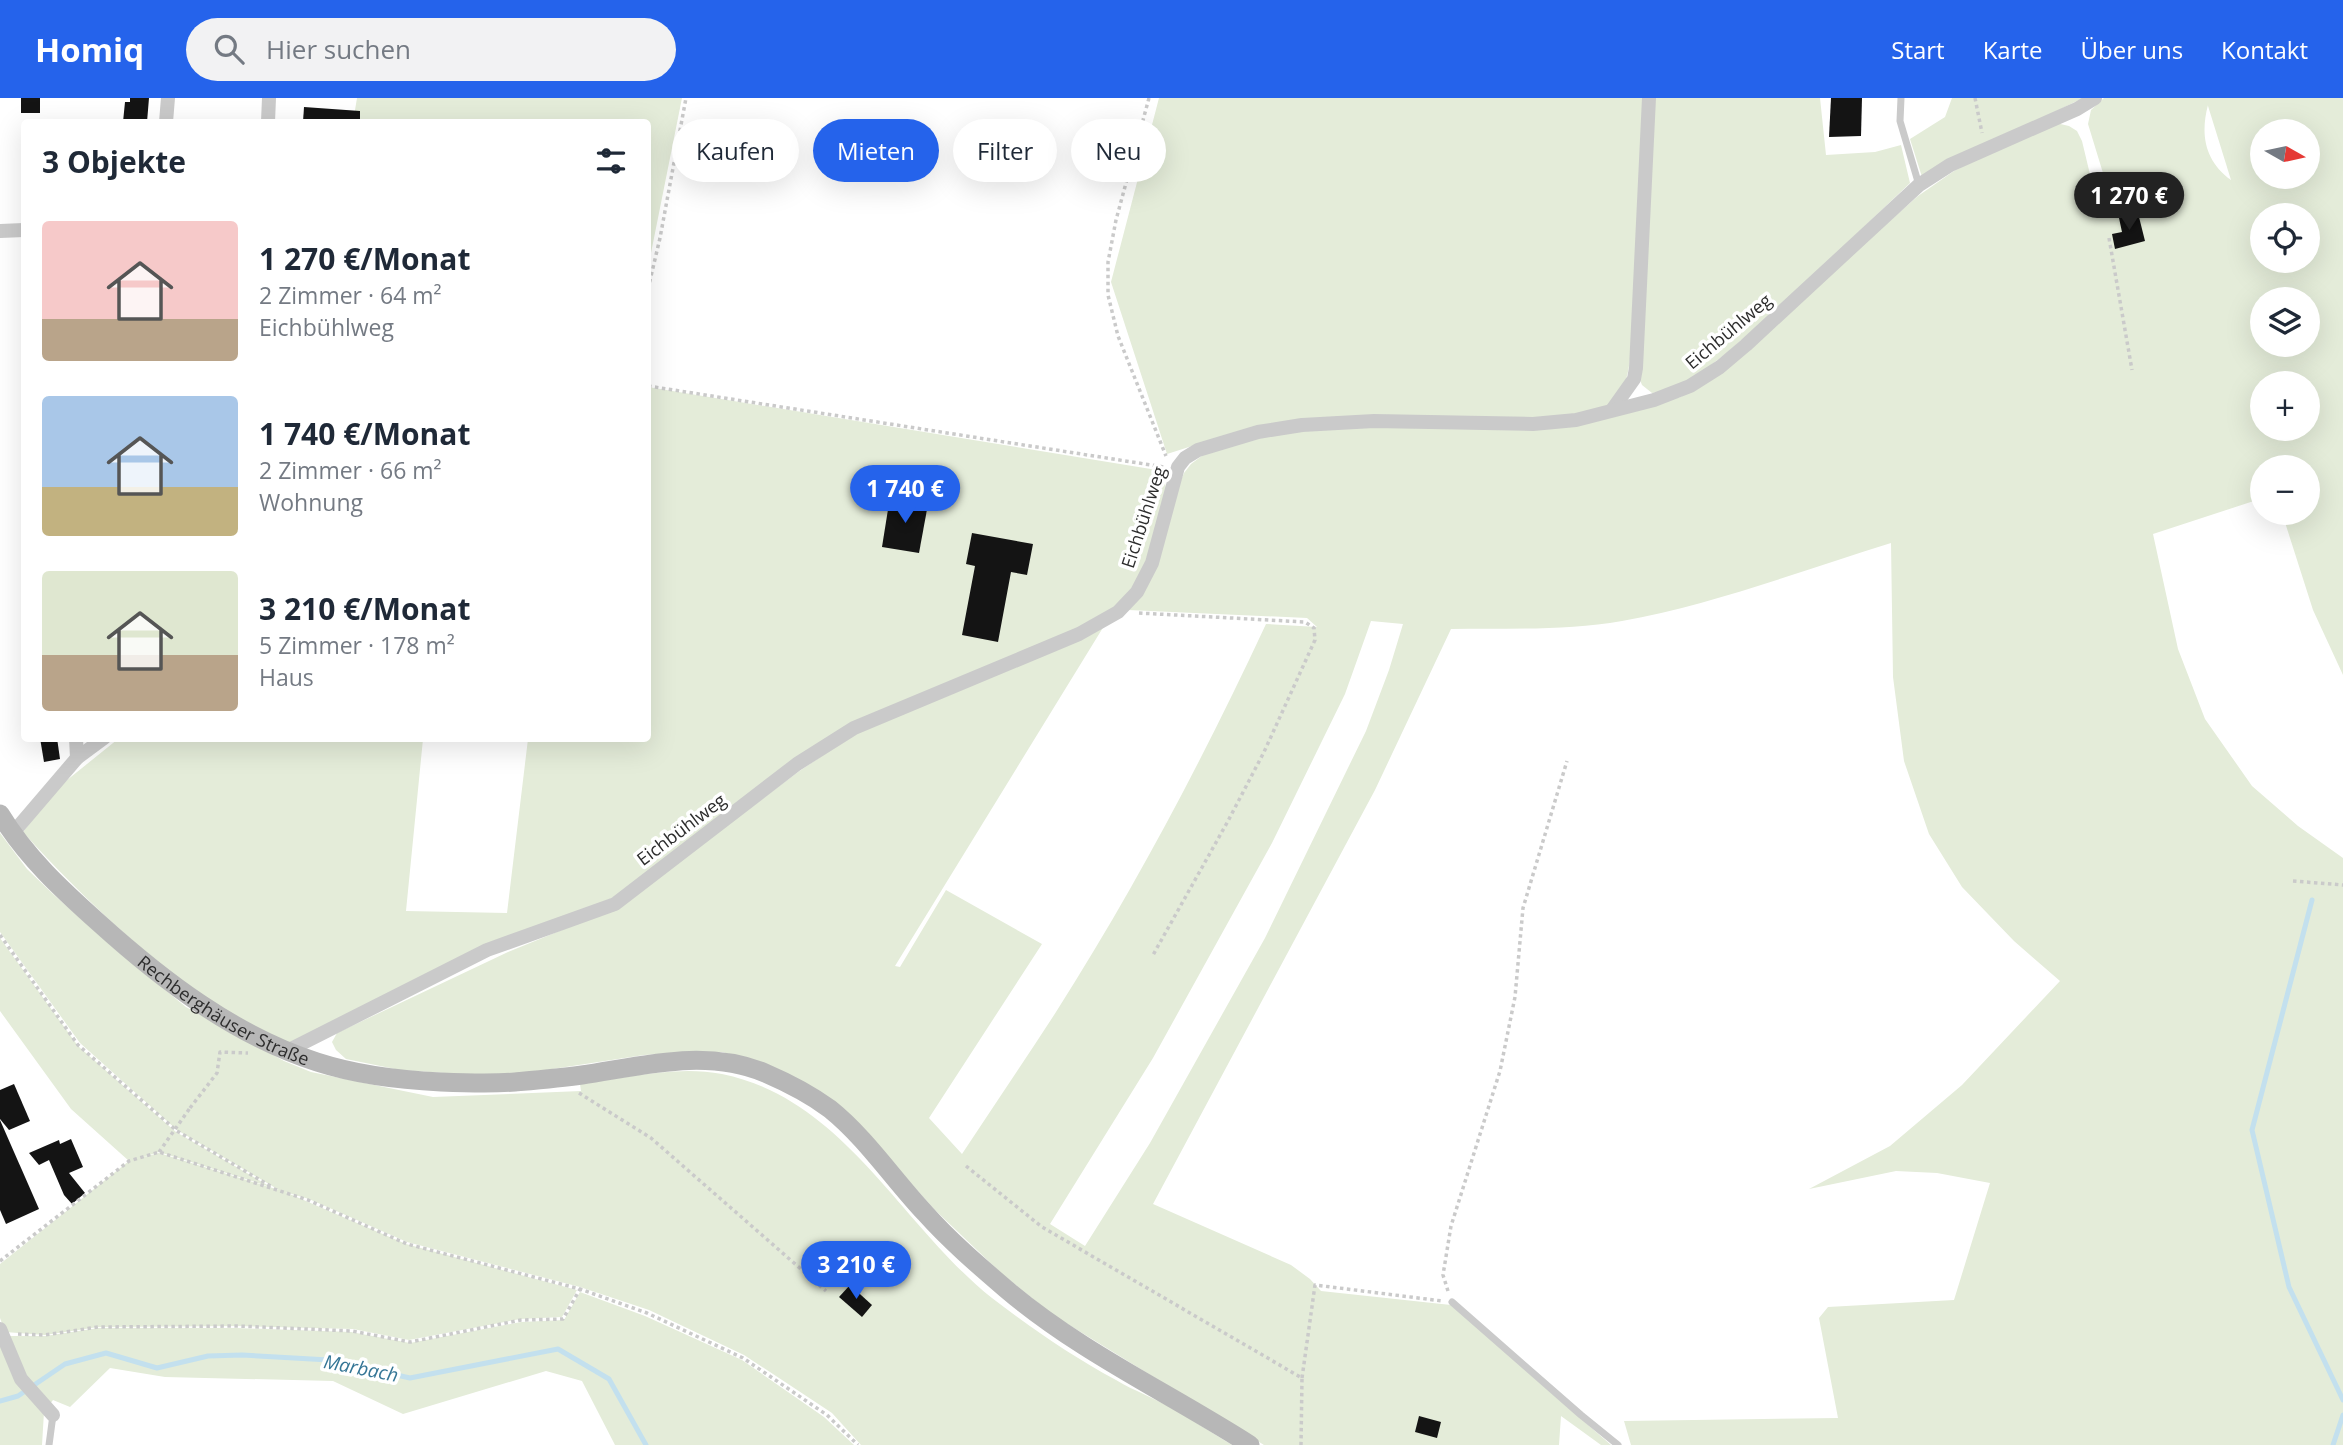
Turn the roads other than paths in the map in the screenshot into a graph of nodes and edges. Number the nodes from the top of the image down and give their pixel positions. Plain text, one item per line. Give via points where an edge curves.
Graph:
1 (168, 98) edge
2 (269, 98) edge
3 (1649, 98) edge
4 (1900, 98) edge
5 (2095, 98) edge
6 (166, 119) edge
7 (268, 119) edge
8 (1919, 185) junction
9 (21, 230) edge
10 (0, 231) edge
11 (1612, 410) junction
12 (76, 742) edge
13 (99, 742) edge
14 (78, 758) junction
15 (0, 814) edge
16 (12, 834) junction
17 (287, 1051) junction
18 (1452, 1302) road end
19 (1, 1332) edge
20 (53, 1415) joint
21 (48, 1445) edge
22 (1250, 1445) edge
23 (1618, 1445) edge

1 - 6 street
2 - 7 street
3 - 11 street via 1636,368 1634,379
4 - 8 lane via 1900,121
5 - 8 street, Eichbühlweg via 1950,165
8 - 11 street, Eichbühlweg via 1720,367 1690,386
9 - 10 street
11 - 17 street, Eichbühlweg via 1556,423 1302,425 1198,450 1178,467 1152,564 1137,592 1118,612 1079,634 854,728 797,764 615,904 488,950
12 - 14 street
13 - 14 street
14 - 16 street
15 - 16 street, Rechberghäuser Straße
16 - 17 street, Rechberghäuser Straße via 57,885 122,944 215,1013
17 - 22 street, Rechberghäuser Straße via 318,1063 403,1080 510,1082 691,1059 765,1073 828,1108 966,1255 1038,1314
18 - 23 lane
19 - 20 street via 21,1379
20 - 21 lane

